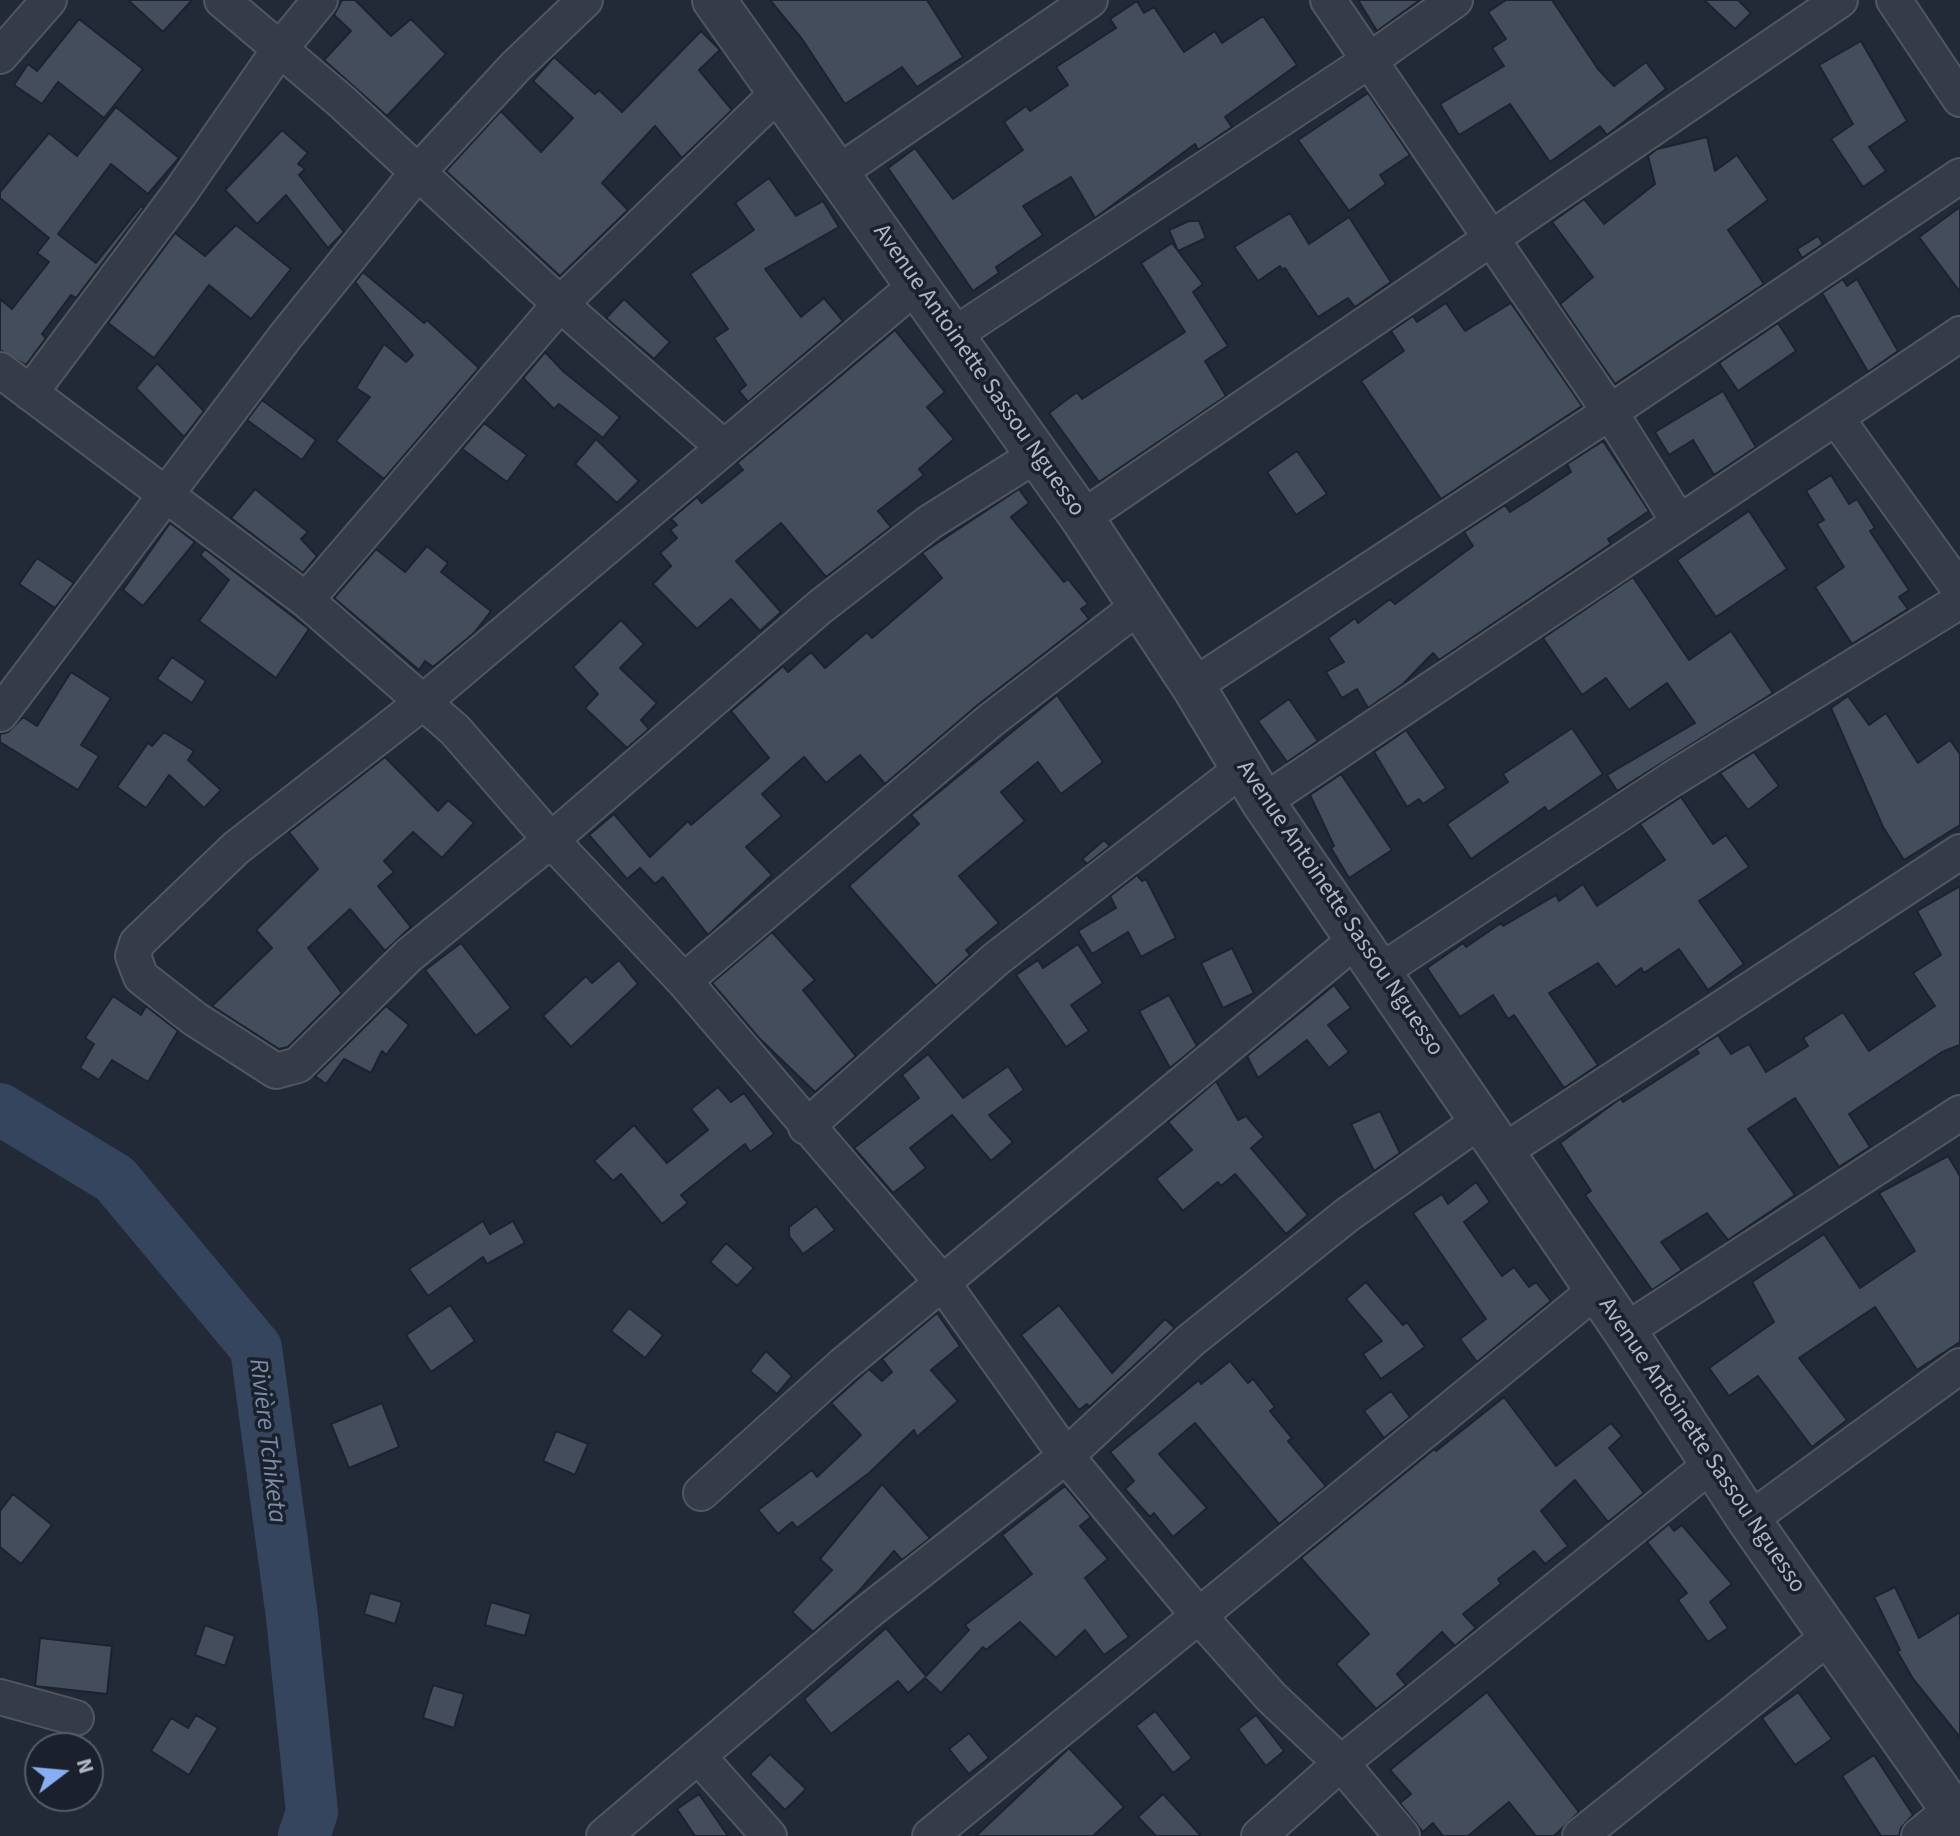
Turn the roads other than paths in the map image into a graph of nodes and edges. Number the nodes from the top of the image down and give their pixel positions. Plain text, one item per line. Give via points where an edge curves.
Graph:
1 (49, 0) edge
2 (222, 0) edge
3 (320, 0) edge
4 (585, 0) edge
5 (1090, 0) edge
6 (1328, 0) edge
7 (1455, 0) edge
8 (1840, 0) edge
9 (1894, 0) edge
10 (720, 2) edge
11 (279, 50) junction
12 (0, 56) edge
13 (1370, 60) junction
14 (779, 92) junction
15 (1960, 99) edge
16 (418, 172) junction
17 (839, 172) junction
18 (1960, 176) edge
19 (1488, 238) junction
20 (918, 284) junction
21 (560, 304) junction
22 (1960, 334) edge
23 (952, 336) junction
24 (0, 371) edge
25 (30, 393) junction
26 (1610, 412) junction
27 (1837, 419) junction
28 (722, 446) junction
29 (1036, 455) junction
30 (165, 496) junction
31 (1082, 518) junction
32 (1679, 522) junction
33 (1960, 590) edge
34 (306, 600) junction
35 (1960, 601) edge
36 (1140, 605) junction
37 (1193, 686) junction
38 (423, 702) junction
39 (0, 714) edge
40 (1253, 785) junction
41 (551, 840) junction
42 (1960, 852) edge
43 (1369, 954) junction
44 (684, 981) junction
45 (1960, 1113) edge
46 (806, 1127) junction
47 (1492, 1136) junction
48 (942, 1282) junction
49 (1595, 1291) junction
50 (1625, 1331) junction
51 (1956, 1378) edge
52 (1066, 1456) junction
53 (1713, 1463) junction
54 (701, 1493) dead end
55 (1749, 1520) junction
56 (1199, 1616) junction
57 (1832, 1634) junction
58 (0, 1697) edge
59 (76, 1718) dead end
60 (699, 1757) junction
61 (1341, 1763) junction
62 (1956, 1815) edge
63 (604, 1836) edge
64 (769, 1836) edge
65 (930, 1836) edge
66 (1259, 1836) edge
67 (1402, 1836) edge
68 (1580, 1836) edge
69 (1919, 1836) edge

1 - 12 street
2 - 11 street
3 - 11 street
4 - 16 street
5 - 17 street
6 - 13 street
7 - 13 street
8 - 19 street
9 - 15 street
10 - 14 street, Avenue Antoinette Sassou Nguesso
11 - 16 street
11 - 25 street
13 - 19 street
13 - 23 street
14 - 17 street, Avenue Antoinette Sassou Nguesso
14 - 21 street
16 - 21 street
16 - 30 street
17 - 20 street, Avenue Antoinette Sassou Nguesso
18 - 26 street
19 - 26 street
19 - 31 street
20 - 23 street, Avenue Antoinette Sassou Nguesso
20 - 28 street
21 - 28 street
21 - 34 street
22 - 27 street
23 - 29 street, Avenue Antoinette Sassou Nguesso
24 - 25 street
25 - 30 street
26 - 32 street
26 - 37 street
27 - 32 street
27 - 33 street
28 - 38 street
29 - 31 street, Avenue Antoinette Sassou Nguesso
29 - 41 street via 930,522 820,607
30 - 34 street
30 - 39 street
31 - 36 street, Avenue Antoinette Sassou Nguesso
32 - 40 street
34 - 38 street
35 - 43 street via 1672,779
36 - 37 street, Avenue Antoinette Sassou Nguesso
36 - 44 street via 991,720
37 - 40 street, Avenue Antoinette Sassou Nguesso
38 - 41 street via 455,730
38 - 41 street via 236,848 137,943 133,956 141,977 276,1071 289,1070 409,955
40 - 43 street, Avenue Antoinette Sassou Nguesso
40 - 46 street via 996,959
41 - 44 street
42 - 47 street
43 - 47 street, Avenue Antoinette Sassou Nguesso
43 - 48 street
44 - 46 street
45 - 50 street
46 - 48 street
47 - 49 street, Avenue Antoinette Sassou Nguesso
47 - 52 street via 1347,1215 1190,1341
48 - 52 street
48 - 54 street
49 - 50 street, Avenue Antoinette Sassou Nguesso
49 - 56 street
50 - 53 street, Avenue Antoinette Sassou Nguesso
51 - 55 street
52 - 56 street
52 - 60 street via 865,1614
53 - 55 street, Avenue Antoinette Sassou Nguesso
53 - 61 street
55 - 57 street, Avenue Antoinette Sassou Nguesso
56 - 61 street via 1271,1697
56 - 65 street
57 - 62 street, Avenue Antoinette Sassou Nguesso
57 - 68 street
58 - 59 street
60 - 63 street
60 - 64 street
61 - 66 street
61 - 67 street
62 - 69 street

